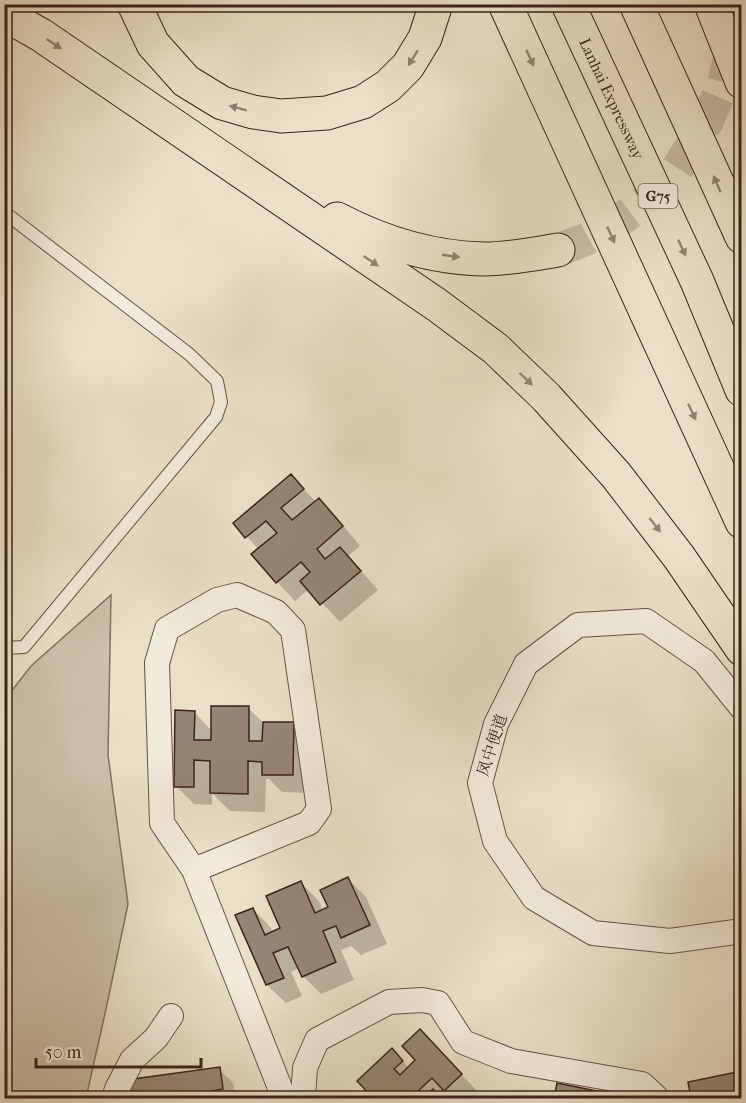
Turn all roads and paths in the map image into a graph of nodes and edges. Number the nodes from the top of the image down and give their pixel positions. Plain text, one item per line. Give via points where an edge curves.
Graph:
1 (134, 4) edge
2 (436, 4) edge
3 (505, 4) edge
4 (568, 4) edge
5 (636, 4) edge
6 (711, 4) edge
7 (4, 14) edge
8 (741, 82) edge
9 (172, 125) junction
10 (4, 212) edge
11 (741, 237) edge
12 (558, 250) tunnel mouth
13 (741, 390) edge
14 (741, 522) edge
15 (4, 648) edge
16 (741, 649) edge
17 (741, 708) edge
18 (194, 870) junction
19 (741, 931) edge
20 (171, 1016) dead end
21 (114, 1098) edge
22 (284, 1098) edge
23 (303, 1098) edge
24 (656, 1098) edge

2 -> 1 highway via 425,38 408,66 388,86 363,102 327,113 281,116 222,103 186,81 153,44
3 -> 14 highway
4 -> 13 highway, Lanhai Expressway / G75 via 697,280
11 -> 5 highway
6 - 8 highway
7 -> 9 highway
9 -> 12 highway via 288,193 388,242 423,252 475,258
9 -> 16 highway via 496,349 546,397 616,475 679,557
10 - 15 lane via 189,354 217,381 221,402 216,417 24,647
17 - 19 street, 凤中便道 via 704,661 646,621 578,625 526,664 496,724 480,783 495,842 534,898 593,933 670,941
18 - 18 street via 309,824 319,809 293,630 276,612 237,595 217,600 167,629 157,663 162,823
18 - 22 street
20 - 21 street via 156,1038 132,1060
23 - 24 street via 305,1068 317,1040 389,1002 422,1000 438,1003 463,1042 510,1061 642,1084

